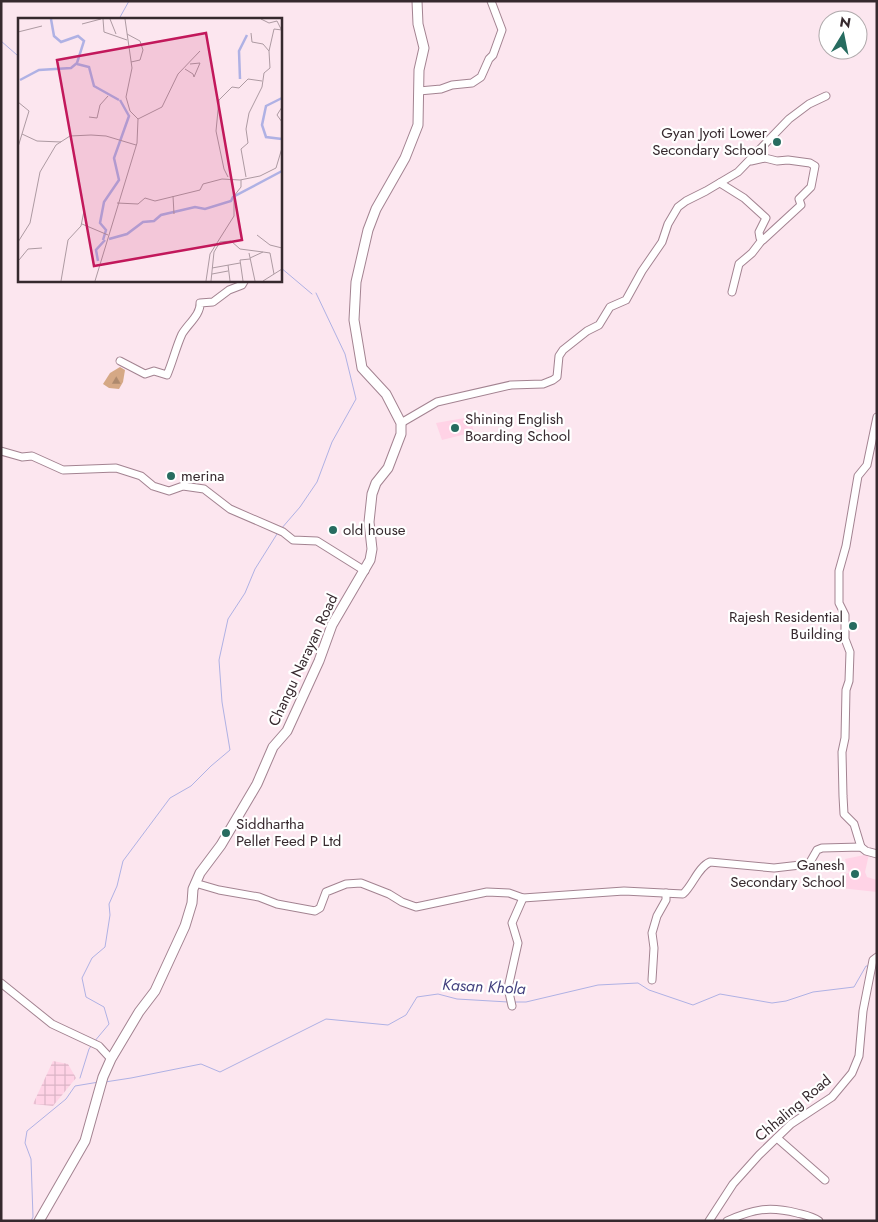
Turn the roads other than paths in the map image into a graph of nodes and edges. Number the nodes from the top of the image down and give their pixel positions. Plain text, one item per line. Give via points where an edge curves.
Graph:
1 (417, 1) edge
2 (491, 1) edge
3 (419, 91) junction
4 (826, 96) dead end
5 (751, 161) junction
6 (720, 183) junction
7 (762, 240) junction
8 (244, 281) edge
9 (732, 292) dead end
10 (120, 361) dead end
11 (877, 417) edge
12 (401, 423) junction
13 (1, 451) edge
14 (365, 571) junction
15 (861, 847) junction
16 (877, 854) edge
17 (195, 883) junction
18 (666, 893) junction
19 (523, 898) junction
20 (875, 959) edge
21 (652, 980) dead end
22 (1, 983) edge
23 (512, 1006) dead end
24 (111, 1059) junction
25 (777, 1138) junction
26 (825, 1180) dead end
27 (39, 1221) edge
28 (709, 1221) edge
29 (727, 1221) edge
30 (819, 1221) edge

1 - 3 main road via 424,48
2 - 3 street via 502,30 481,77 472,84
3 - 12 main road via 419,118 414,136 368,230 356,282 354,320 362,368 386,394
4 - 5 street via 789,119
5 - 6 street
5 - 7 street via 765,158 815,166 811,187 799,198 801,205
6 - 7 street via 744,198 766,218 759,232
6 - 12 street via 678,207 662,242 626,300 610,307 599,325 563,350 554,380 543,384 512,385 437,402
7 - 9 street via 739,264
8 - 10 street via 213,302 200,302 198,312 177,344 167,375 154,371 145,374
11 - 15 street via 867,465 858,476 839,572 838,603 845,615 845,639 850,652 842,796 844,814 854,824
12 - 14 main road, Changu Narayan Road via 401,434 388,468 372,494 369,522 372,549
13 - 14 street via 22,457 32,456 63,470 116,468 170,491 183,486 204,489 230,509 283,532 293,540 316,541
14 - 17 main road, Changu Narayan Road via 332,625 287,731 273,747 257,784
15 - 16 street
15 - 18 street via 822,848 809,864 774,868 710,862 705,864 683,894
17 - 19 street via 315,911 320,908 326,892 346,884 361,883 416,907 487,892 509,893
17 - 24 main road, Changu Narayan Road via 185,926 155,991
18 - 19 street via 624,891
18 - 21 street via 652,933
19 - 23 street via 512,923 518,944 508,988
20 - 25 street, Chhaling Road via 863,1011 858,1056 852,1073 832,1096 791,1124
22 - 24 street via 52,1024 99,1046
24 - 27 main road, Changu Narayan Road via 85,1141
25 - 26 street
25 - 28 street, Chhaling Road via 733,1184
29 - 30 street via 747,1212 778,1208

